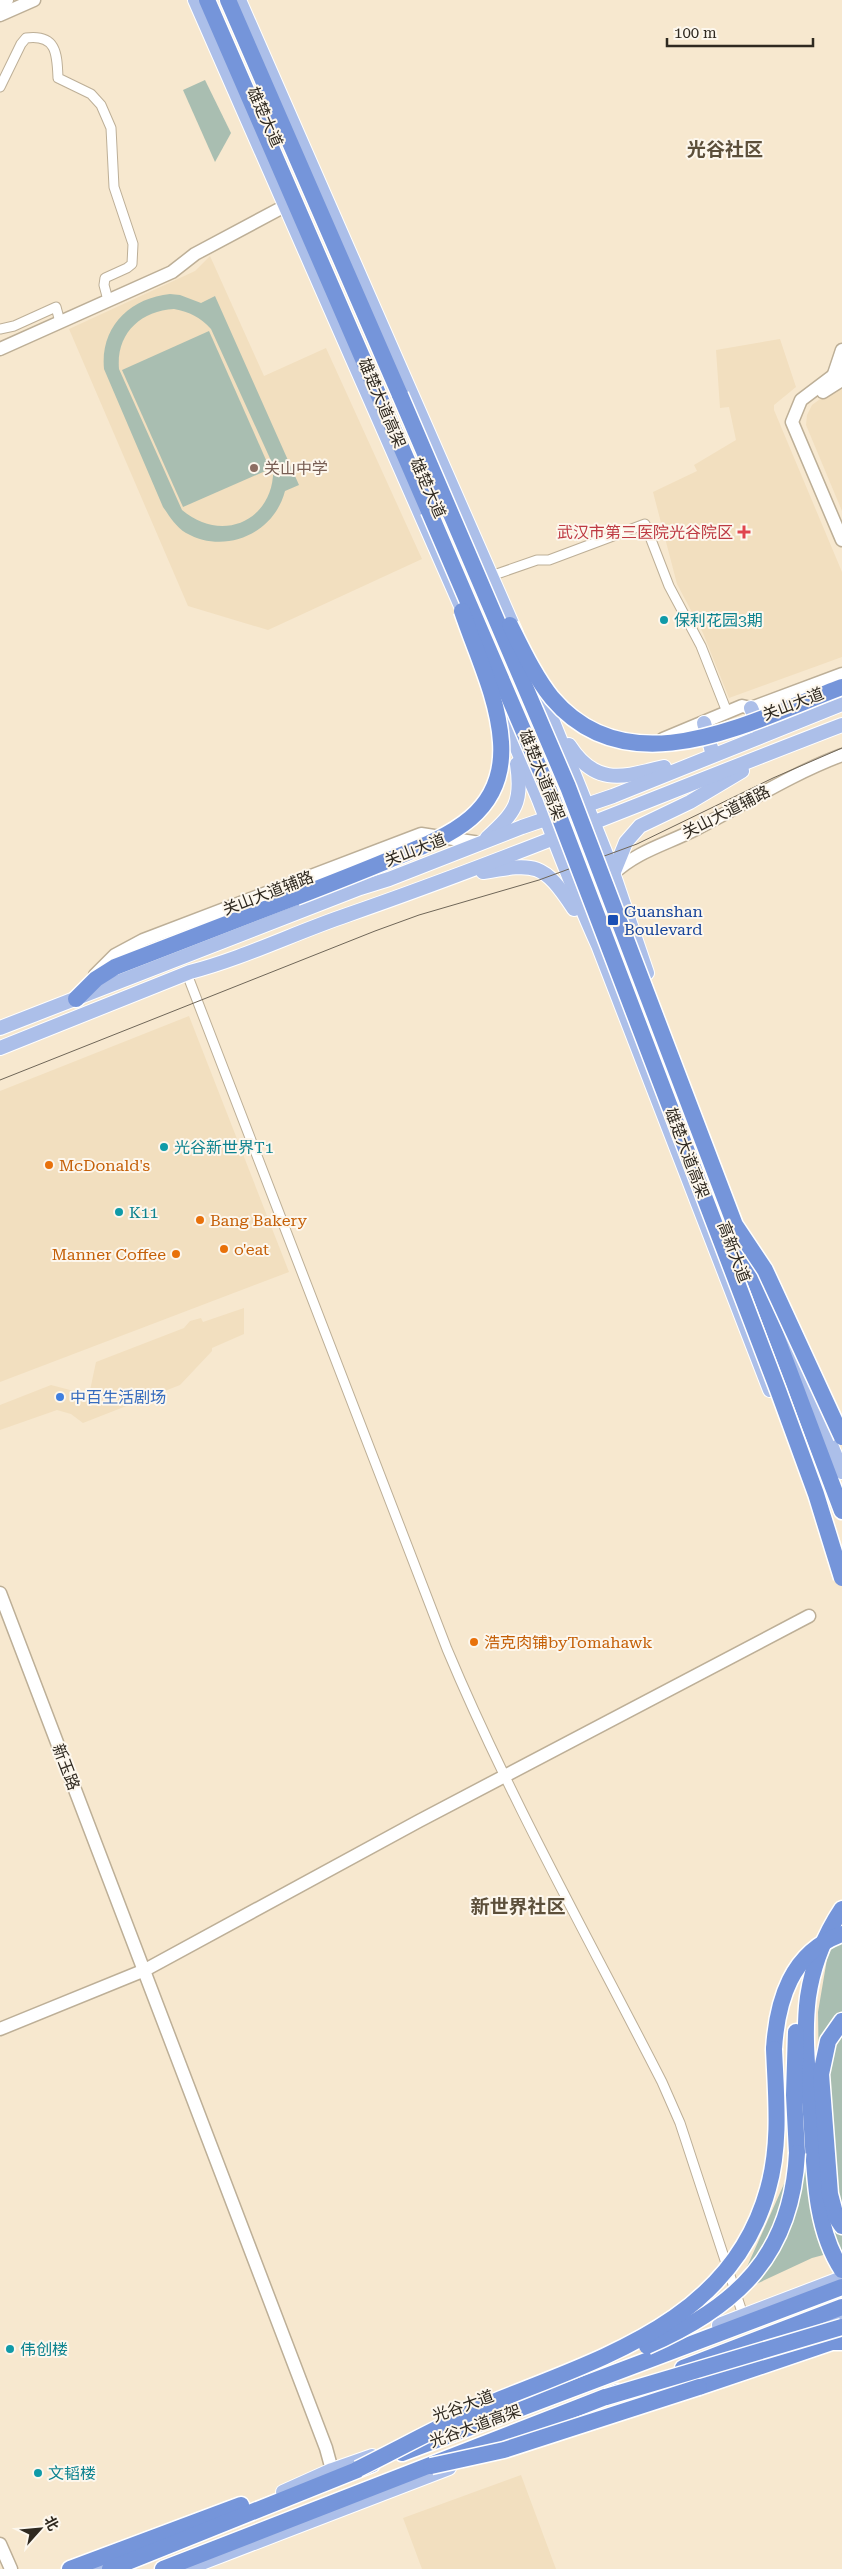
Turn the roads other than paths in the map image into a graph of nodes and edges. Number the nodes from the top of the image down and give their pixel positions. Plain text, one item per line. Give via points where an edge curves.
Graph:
1 (7, 0) edge
2 (34, 0) edge
3 (195, 0) edge
4 (207, 0) edge
5 (0, 3) edge
6 (233, 4) edge
7 (0, 15) edge
8 (0, 87) edge
9 (285, 206) junction
10 (108, 300) junction
11 (60, 322) junction
12 (0, 329) edge
13 (0, 348) edge
14 (842, 350) edge
15 (839, 374) edge
16 (400, 395) junction
17 (429, 511) junction
18 (842, 525) edge
19 (842, 540) edge
20 (491, 576) junction
21 (842, 674) edge
22 (540, 687) junction
23 (842, 687) edge
24 (842, 704) edge
25 (751, 708) junction
26 (727, 712) junction
27 (555, 723) junction
28 (704, 723) junction
29 (842, 726) edge
30 (762, 735) junction
31 (513, 744) junction
32 (768, 754) junction
33 (713, 755) junction
34 (842, 755) edge
35 (586, 805) junction
36 (546, 819) junction
37 (593, 822) junction
38 (553, 838) junction
39 (480, 843) junction
40 (612, 869) junction
41 (462, 875) junction
42 (570, 885) joint
43 (598, 945) junction
44 (187, 974) junction
45 (76, 999) junction
46 (0, 1028) edge
47 (0, 1048) edge
48 (734, 1225) junction
49 (842, 1437) edge
50 (838, 1450) edge
51 (842, 1472) edge
52 (816, 1494) junction
53 (842, 1511) edge
54 (842, 1564) edge
55 (842, 1578) edge
56 (0, 1593) edge
57 (809, 1616) dead end
58 (506, 1777) junction
59 (842, 1909) edge
60 (835, 1932) edge
61 (145, 1970) junction
62 (842, 2021) edge
63 (0, 2029) edge
64 (842, 2226) edge
65 (842, 2270) edge
66 (842, 2278) edge
67 (842, 2287) edge
68 (842, 2307) edge
69 (744, 2315) junction
70 (842, 2316) edge
71 (842, 2327) edge
72 (842, 2342) edge
73 (606, 2397) junction
74 (431, 2466) junction
75 (358, 2469) junction
76 (332, 2470) junction
77 (286, 2490) junction
78 (0, 2544) edge
79 (10, 2569) edge
80 (70, 2569) edge
81 (96, 2569) edge
82 (110, 2569) edge
83 (163, 2569) edge
84 (186, 2569) edge

1 - 5 street
2 - 7 street
3 - 9 main road, 雄楚大道
4 - 17 highway, 雄楚大道高架
6 - 16 highway, 雄楚大道高架
6 - 20 main road, 雄楚大道
8 - 10 street via 26,38 42,38 54,46 58,78 81,87 101,104 111,128 114,187 133,244 132,264 105,278
9 - 10 street via 195,254 172,272
9 - 31 main road, 雄楚大道 via 475,636
10 - 11 street
11 - 12 street via 56,307
11 - 13 street
14 - 15 street
15 - 18 street via 808,402 800,420 802,433
15 - 19 street via 802,400 792,422
16 - 23 highway, bridge via 527,658 552,698 586,726 626,742 668,745 720,732
16 - 48 highway, 雄楚大道高架, bridge via 568,786
17 - 45 highway, bridge via 494,702 501,740 498,774 487,800 459,829 435,842 115,967 96,979
17 - 52 highway, 雄楚大道高架, bridge via 551,795
20 - 22 main road, 雄楚大道
20 - 26 street via 537,560 549,560 644,524 669,586 701,646
21 - 25 street
22 - 27 main road, 雄楚大道
22 - 28 street via 577,729 611,743 653,742
24 - 30 main road, 关山大道
25 - 26 street via 742,706
25 - 30 main road
26 - 28 street
27 - 33 main road via 579,760 608,775 622,777
27 - 35 main road, 雄楚大道
28 - 33 main road
29 - 32 main road
30 - 33 main road, 关山大道
31 - 36 main road, 雄楚大道
31 - 39 main road via 520,786 517,801 503,823
32 - 37 main road
32 - 40 main road via 725,783 640,826 626,842
33 - 35 main road, 关山大道
34 - 40 street, 关山大道辅路 via 808,768
35 - 36 main road, 关山大道
35 - 37 main road, 雄楚大道
36 - 38 main road, 雄楚大道
36 - 39 main road, 关山大道
37 - 38 main road
37 - 40 main road, 雄楚大道
38 - 41 main road
38 - 42 main road, 雄楚大道
39 - 45 main road, 关山大道
39 - 45 street, 关山大道辅路 via 422,834 150,937 115,955
40 - 50 main road, 高新大道 via 720,1173
41 - 43 main road via 520,866 536,868 555,881
41 - 44 main road
42 - 43 main road, 高新大道
43 - 55 main road, 高新大道
44 - 47 main road
44 - 58 street via 446,1649
45 - 46 main road, 关山大道
48 - 49 highway, bridge via 765,1270
48 - 53 highway, 雄楚大道高架, bridge
50 - 51 main road, 高新大道
52 - 54 highway, 雄楚大道高架, bridge
52 - 55 highway, bridge
56 - 61 street, 新玉路
57 - 58 street
58 - 61 street
58 - 69 street via 662,2082 680,2123
59 - 60 highway
60 - 65 highway via 815,1963 808,1997 805,2042 821,2213 834,2257
60 - 75 highway, bridge via 811,1953 789,1981 782,1996 774,2049 776,2136 768,2188 748,2237 709,2290 676,2318 604,2358 498,2400
60 - 75 highway, bridge via 809,1965 798,2012 794,2188 785,2222 760,2267 742,2287 701,2319 674,2334
61 - 63 street
61 - 76 street, 新玉路
62 - 64 highway via 828,2042 820,2074 830,2194
66 - 69 main road, 光谷大道
67 - 75 highway, 光谷大道高架, bridge
68 - 73 highway, 光谷大道高架, bridge
69 - 76 main road, 光谷大道 via 502,2410
70 - 84 main road via 695,2368
71 - 73 highway, bridge
72 - 74 highway, bridge via 832,2342 504,2450
73 - 74 highway, 光谷大道高架, bridge
74 - 83 highway, 光谷大道高架
75 - 82 highway, 光谷大道高架
76 - 77 main road, 光谷大道
77 - 80 highway
77 - 81 main road, 光谷大道 via 216,2522
78 - 79 street

